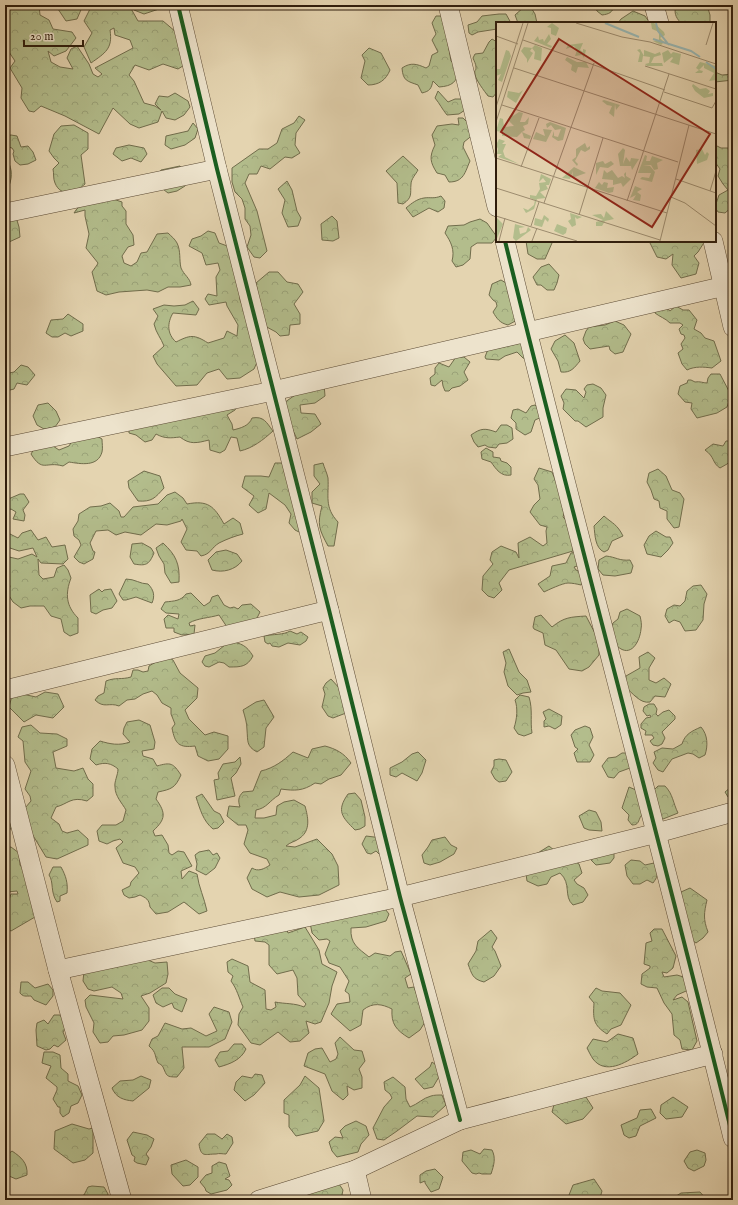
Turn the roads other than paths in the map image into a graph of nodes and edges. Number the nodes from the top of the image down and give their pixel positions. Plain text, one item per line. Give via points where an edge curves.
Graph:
1 (178, 5) edge
2 (448, 5) edge
3 (654, 5) edge
4 (659, 22) edge
5 (217, 169) junction
6 (496, 203) edge
7 (5, 213) edge
8 (505, 242) edge
9 (713, 242) edge
10 (724, 286) junction
11 (733, 327) edge
12 (528, 333) junction
13 (273, 391) junction
14 (5, 447) edge
15 (329, 610) junction
16 (5, 690) edge
17 (5, 765) edge
18 (733, 812) edge
19 (657, 833) junction
20 (400, 897) junction
21 (58, 970) junction
22 (713, 1054) junction
23 (460, 1120) junction
24 (733, 1138) edge
25 (355, 1170) junction
26 (122, 1200) edge
27 (259, 1200) edge
28 (362, 1200) edge

1 - 5 street
2 - 6 street
3 - 4 street
5 - 7 street
5 - 13 street
8 - 12 street
9 - 10 street
10 - 11 street
10 - 12 street
12 - 13 street
12 - 19 street
13 - 14 street
13 - 15 street
15 - 16 street
15 - 20 street
17 - 21 street
18 - 19 street
19 - 20 street
19 - 22 street
20 - 21 street
20 - 23 street
21 - 26 street
22 - 23 street
22 - 24 street
23 - 25 street
25 - 27 street
25 - 28 street

